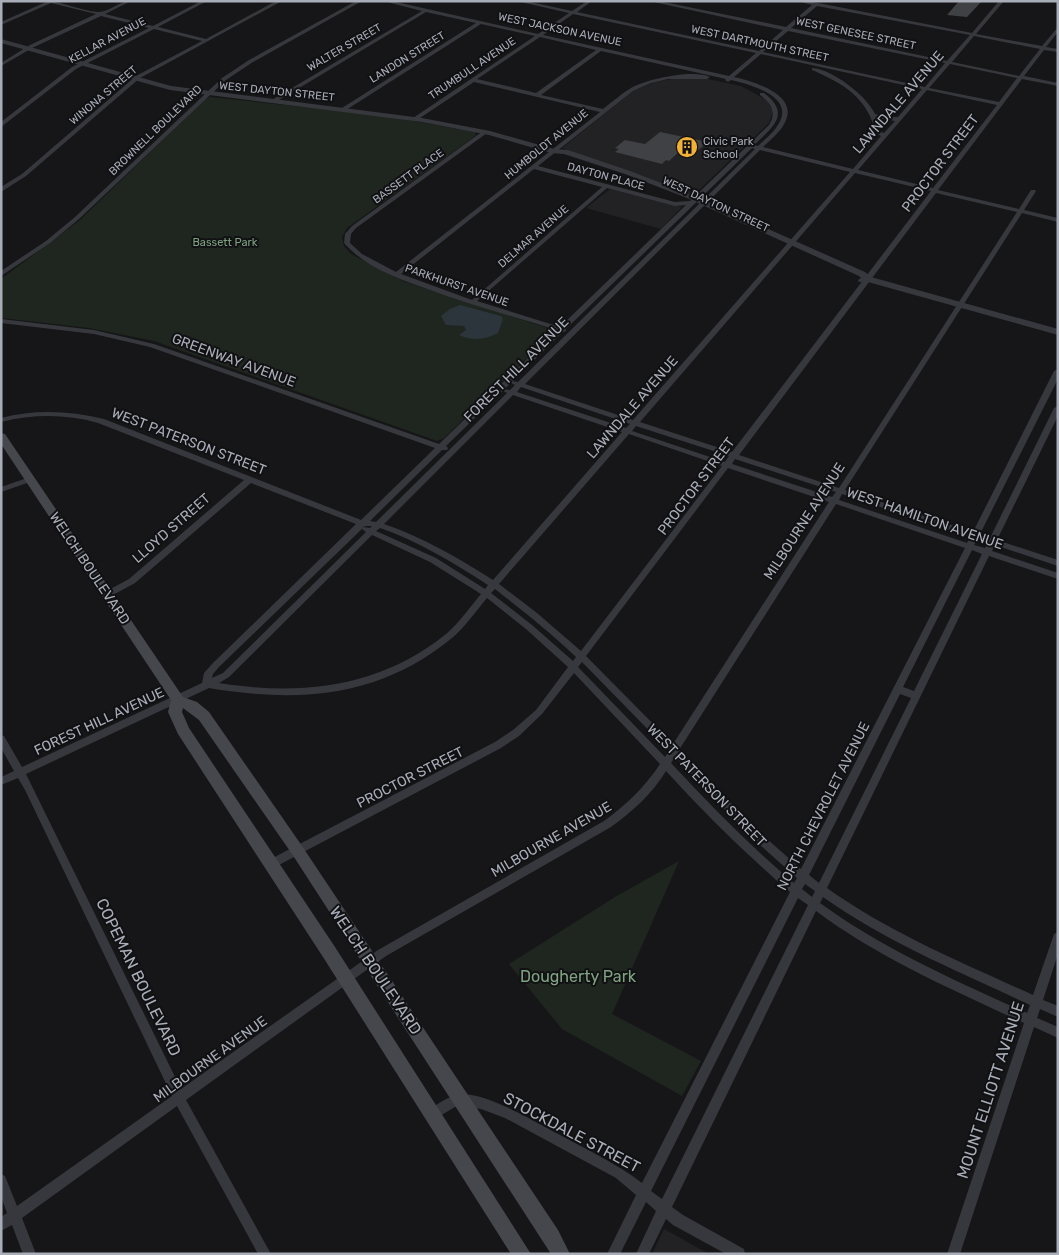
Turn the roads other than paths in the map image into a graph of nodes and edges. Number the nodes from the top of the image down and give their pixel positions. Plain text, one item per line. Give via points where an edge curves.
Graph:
1 (128, 1) edge
2 (205, 1) edge
3 (280, 1) edge
4 (360, 1) edge
5 (385, 1) edge
6 (518, 1) edge
7 (590, 1) edge
8 (651, 1) edge
9 (800, 1) edge
10 (1002, 1) edge
11 (50, 2) edge
12 (842, 3) dead end
13 (816, 4) junction
14 (833, 8) junction
15 (426, 10) junction
16 (572, 13) junction
17 (101, 14) junction
18 (481, 22) junction
19 (1, 24) edge
20 (154, 27) junction
21 (1058, 28) edge
22 (786, 29) junction
23 (539, 35) junction
24 (973, 35) junction
25 (206, 40) junction
26 (1, 41) edge
27 (600, 48) junction
28 (1042, 48) junction
29 (27, 49) junction
30 (1058, 52) edge
31 (759, 53) junction
32 (949, 63) junction
33 (81, 64) junction
34 (811, 64) junction
35 (1, 65) edge
36 (682, 67) junction
37 (853, 73) junction
38 (681, 77) junction
39 (1021, 77) junction
40 (134, 79) junction
41 (729, 79) junction
42 (473, 80) junction
43 (837, 80) junction
44 (1058, 85) edge
45 (926, 89) junction
46 (207, 94) junction
47 (537, 95) junction
48 (272, 102) junction
49 (999, 104) junction
50 (344, 109) junction
51 (603, 111) junction
52 (875, 116) junction
53 (415, 119) junction
54 (900, 119) junction
55 (1, 125) edge
56 (485, 132) junction
57 (885, 136) junction
58 (750, 146) junction
59 (759, 148) junction
60 (554, 150) junction
61 (732, 164) junction
62 (741, 166) junction
63 (534, 167) junction
64 (855, 171) junction
65 (606, 186) junction
66 (1, 190) edge
67 (935, 190) junction
68 (1033, 192) dead end
69 (692, 201) junction
70 (701, 205) junction
71 (1021, 211) junction
72 (1058, 220) edge
73 (668, 225) junction
74 (678, 228) junction
75 (346, 238) joint
76 (788, 247) junction
77 (629, 263) junction
78 (640, 266) junction
79 (1, 274) edge
80 (396, 275) junction
81 (868, 279) junction
82 (474, 302) junction
83 (959, 306) junction
84 (1, 321) edge
85 (562, 329) junction
86 (572, 332) junction
87 (1058, 332) edge
88 (1058, 371) edge
89 (508, 381) junction
90 (519, 384) junction
91 (500, 389) junction
92 (511, 393) junction
93 (1058, 408) edge
94 (1, 420) edge
95 (635, 423) junction
96 (1028, 429) junction
97 (628, 432) junction
98 (1045, 434) junction
99 (1, 436) edge
100 (440, 447) junction
101 (452, 451) junction
102 (734, 456) junction
103 (728, 465) junction
104 (30, 479) junction
105 (250, 479) junction
106 (1, 490) edge
107 (840, 491) junction
108 (834, 501) junction
109 (362, 523) junction
110 (374, 528) junction
111 (975, 536) junction
112 (992, 542) junction
113 (970, 546) junction
114 (987, 552) junction
115 (1058, 563) edge
116 (1058, 576) edge
117 (494, 585) junction
118 (108, 594) junction
119 (487, 594) junction
120 (582, 658) junction
121 (574, 668) junction
122 (206, 684) junction
123 (898, 689) junction
124 (916, 696) junction
125 (178, 700) junction
126 (1, 739) edge
127 (673, 751) junction
128 (666, 763) junction
129 (20, 772) junction
130 (1, 781) edge
131 (296, 850) junction
132 (271, 864) junction
133 (803, 876) junction
134 (821, 889) junction
135 (795, 890) junction
136 (814, 904) junction
137 (1058, 937) edge
138 (370, 961) junction
139 (346, 978) junction
140 (1036, 1003) junction
141 (1058, 1012) edge
142 (1030, 1020) junction
143 (1058, 1032) edge
144 (179, 1097) junction
145 (462, 1100) junction
146 (432, 1114) junction
147 (1, 1180) edge
148 (644, 1192) junction
149 (664, 1209) junction
150 (14, 1216) junction
151 (1, 1225) edge
152 (30, 1254) edge
153 (265, 1254) edge
154 (522, 1254) edge
155 (560, 1254) edge
156 (613, 1254) edge
157 (642, 1254) edge
158 (739, 1254) edge
159 (953, 1254) edge

1 - 17 street
2 - 20 street, KELLAR AVENUE
3 - 25 street, WINONA STREET
4 - 46 street, BROWNELL BOULEVARD via 246,64
5 - 15 street, WEST JACKSON AVENUE
6 - 16 street, WEST DARTMOUTH STREET
7 - 16 street, TRUMBULL AVENUE
8 - 22 street, WEST GENESEE STREET
9 - 13 street
10 - 24 street, LAWNDALE AVENUE
11 - 17 street
11 - 19 street
12 - 14 street
13 - 14 street
13 - 22 street
14 - 24 street
15 - 18 street, WEST JACKSON AVENUE
15 - 48 street, WALTER STREET
16 - 23 street, TRUMBULL AVENUE
16 - 31 street, WEST DARTMOUTH STREET
17 - 20 street
17 - 29 street
18 - 23 street, WEST JACKSON AVENUE
18 - 50 street, LANDON STREET
20 - 25 street
20 - 33 street, KELLAR AVENUE
21 - 28 street, PROCTOR STREET
22 - 31 street
22 - 32 street, WEST GENESEE STREET
23 - 27 street, WEST JACKSON AVENUE
23 - 42 street, TRUMBULL AVENUE
24 - 28 street
24 - 32 street, LAWNDALE AVENUE
25 - 40 street, WINONA STREET
26 - 29 street, WEST DAYTON STREET
27 - 36 street, WEST JACKSON AVENUE
27 - 47 street
28 - 30 street
28 - 39 street, PROCTOR STREET
29 - 33 street, WEST DAYTON STREET
29 - 35 street
31 - 34 street, WEST DARTMOUTH STREET
31 - 41 street
32 - 39 street, WEST GENESEE STREET
32 - 45 street, LAWNDALE AVENUE
33 - 40 street, WEST DAYTON STREET
33 - 55 street, KELLAR AVENUE
34 - 37 street, WEST DARTMOUTH STREET
34 - 43 street via 810,67
36 - 38 street via 687,72
36 - 41 street, WEST JACKSON AVENUE
37 - 43 street via 842,74
37 - 45 street, WEST DARTMOUTH STREET
38 - 41 street, HUMBOLDT AVENUE
38 - 51 street, HUMBOLDT AVENUE via 641,85
39 - 44 street, WEST GENESEE STREET
39 - 49 street, PROCTOR STREET
40 - 46 street, WEST DAYTON STREET
40 - 66 street, WINONA STREET via 24,175
41 - 58 street, FOREST HILL AVENUE via 760,92 772,101 776,110 773,124
41 - 59 street, FOREST HILL AVENUE via 750,83 769,92 780,100 785,110 782,125
42 - 47 street
42 - 53 street, TRUMBULL AVENUE
43 - 52 street via 862,98
45 - 49 street, WEST DARTMOUTH STREET
45 - 54 street, LAWNDALE AVENUE
46 - 48 street, WEST DAYTON STREET
46 - 79 street, BROWNELL BOULEVARD via 72,223
47 - 51 street
48 - 50 street, WEST DAYTON STREET
49 - 67 street, PROCTOR STREET
50 - 53 street, WEST DAYTON STREET
51 - 60 street, HUMBOLDT AVENUE
52 - 54 street
52 - 57 street via 879,133
53 - 56 street, WEST DAYTON STREET
54 - 57 street, LAWNDALE AVENUE
56 - 60 street, WEST DAYTON STREET
56 - 75 street, BASSETT PLACE via 358,224
57 - 64 street, LAWNDALE AVENUE
58 - 59 street
58 - 61 street, FOREST HILL AVENUE
59 - 62 street, FOREST HILL AVENUE
59 - 64 street
60 - 63 street, HUMBOLDT AVENUE
60 - 69 street, WEST DAYTON STREET
61 - 62 street
61 - 69 street, FOREST HILL AVENUE
62 - 70 street, FOREST HILL AVENUE
63 - 65 street, DAYTON PLACE
63 - 80 street, HUMBOLDT AVENUE
64 - 67 street
64 - 76 street, LAWNDALE AVENUE
65 - 69 street, DAYTON PLACE via 675,204
65 - 82 street, DELMAR AVENUE
67 - 71 street
67 - 81 street, PROCTOR STREET
68 - 71 street, MILBOURNE AVENUE
69 - 70 street, WEST DAYTON STREET
69 - 73 street, FOREST HILL AVENUE
70 - 74 street, FOREST HILL AVENUE
70 - 76 street, WEST DAYTON STREET
71 - 72 street
71 - 83 street, MILBOURNE AVENUE
73 - 74 street
73 - 77 street, FOREST HILL AVENUE
74 - 78 street, FOREST HILL AVENUE
75 - 80 street, PARKHURST AVENUE via 348,246 356,254
76 - 81 street, WEST DAYTON STREET via 851,277
76 - 95 street, LAWNDALE AVENUE
77 - 78 street
77 - 85 street, FOREST HILL AVENUE
78 - 86 street, FOREST HILL AVENUE
80 - 82 street, PARKHURST AVENUE
81 - 83 street, WEST DAYTON STREET
81 - 102 street, PROCTOR STREET
82 - 85 street, PARKHURST AVENUE
83 - 87 street, WEST DAYTON STREET
83 - 107 street, MILBOURNE AVENUE
84 - 100 street, GREENWAY AVENUE via 94,332 158,346
85 - 86 street, PARKHURST AVENUE
85 - 89 street, FOREST HILL AVENUE
86 - 90 street, FOREST HILL AVENUE
88 - 96 street, NORTH CHEVROLET AVENUE
89 - 90 street, WEST HAMILTON AVENUE
89 - 91 street, FOREST HILL AVENUE
90 - 92 street, FOREST HILL AVENUE
90 - 95 street, WEST HAMILTON AVENUE
91 - 92 street, WEST HAMILTON AVENUE
91 - 100 street, FOREST HILL AVENUE
92 - 97 street, WEST HAMILTON AVENUE
92 - 101 street, FOREST HILL AVENUE
93 - 98 street
94 - 105 street, WEST PATERSON STREET via 40,414 94,419
95 - 97 street, LAWNDALE AVENUE
95 - 102 street, WEST HAMILTON AVENUE
96 - 98 street
96 - 111 street, NORTH CHEVROLET AVENUE
97 - 103 street, WEST HAMILTON AVENUE
97 - 117 street, LAWNDALE AVENUE
98 - 112 street
99 - 104 main road, WELCH BOULEVARD
100 - 101 street, GREENWAY AVENUE
100 - 109 street, FOREST HILL AVENUE
101 - 110 street, FOREST HILL AVENUE
102 - 103 street, PROCTOR STREET
102 - 107 street, WEST HAMILTON AVENUE
103 - 108 street, WEST HAMILTON AVENUE
103 - 120 street, PROCTOR STREET
104 - 106 street
104 - 118 main road, WELCH BOULEVARD
105 - 109 street, WEST PATERSON STREET
105 - 118 street, LLOYD STREET via 132,581
107 - 108 street, MILBOURNE AVENUE
107 - 111 street, WEST HAMILTON AVENUE
108 - 113 street, WEST HAMILTON AVENUE
108 - 127 street, MILBOURNE AVENUE
109 - 110 street, WEST PATERSON STREET via 364,528
109 - 122 street, FOREST HILL AVENUE via 216,665
110 - 117 street, WEST PATERSON STREET via 437,550
110 - 119 street, WEST PATERSON STREET
110 - 122 street, FOREST HILL AVENUE via 229,671
111 - 112 street, WEST HAMILTON AVENUE
111 - 113 street, NORTH CHEVROLET AVENUE
112 - 114 street
112 - 115 street, WEST HAMILTON AVENUE
113 - 114 street, WEST HAMILTON AVENUE
113 - 123 street, NORTH CHEVROLET AVENUE
114 - 116 street, WEST HAMILTON AVENUE
114 - 124 street
117 - 119 street, LAWNDALE AVENUE
117 - 120 street, WEST PATERSON STREET via 544,623
118 - 125 main road, WELCH BOULEVARD
119 - 121 street, WEST PATERSON STREET
119 - 122 street, LAWNDALE AVENUE via 456,629 430,650 403,667 368,680 331,689 287,694
120 - 121 street, PROCTOR STREET
120 - 127 street, WEST PATERSON STREET
121 - 128 street, WEST PATERSON STREET
121 - 131 street, PROCTOR STREET via 539,712 504,741
122 - 125 street, FOREST HILL AVENUE
123 - 124 street
123 - 133 street, NORTH CHEVROLET AVENUE
124 - 134 street
125 - 129 street, FOREST HILL AVENUE
125 - 131 main road, WELCH BOULEVARD via 204,716
125 - 132 main road, WELCH BOULEVARD via 175,712 179,723
126 - 129 street, COPEMAN BOULEVARD
127 - 128 street, MILBOURNE AVENUE
127 - 133 street, WEST PATERSON STREET via 757,837
128 - 135 street, WEST PATERSON STREET via 750,851
128 - 138 street, MILBOURNE AVENUE via 647,790 618,817
129 - 130 street, FOREST HILL AVENUE
129 - 144 street, COPEMAN BOULEVARD
131 - 132 street, PROCTOR STREET
131 - 138 main road, WELCH BOULEVARD
132 - 139 main road, WELCH BOULEVARD
133 - 134 street, WEST PATERSON STREET
133 - 135 street, NORTH CHEVROLET AVENUE
134 - 136 street
134 - 140 street, WEST PATERSON STREET via 910,944
135 - 136 street, WEST PATERSON STREET
135 - 148 street, NORTH CHEVROLET AVENUE
136 - 142 street, WEST PATERSON STREET via 902,960
136 - 149 street
137 - 140 street, MOUNT ELLIOTT AVENUE
138 - 139 street, MILBOURNE AVENUE
138 - 145 main road, WELCH BOULEVARD
139 - 144 street, MILBOURNE AVENUE
139 - 146 main road, WELCH BOULEVARD
140 - 141 street, WEST PATERSON STREET
140 - 142 street, MOUNT ELLIOTT AVENUE
142 - 143 street, WEST PATERSON STREET
142 - 159 street, MOUNT ELLIOTT AVENUE
144 - 150 street, MILBOURNE AVENUE
144 - 153 street, COPEMAN BOULEVARD
145 - 146 street
145 - 148 street, STOCKDALE STREET via 481,1103 522,1120 620,1174
145 - 155 main road, WELCH BOULEVARD via 552,1236
146 - 154 main road, WELCH BOULEVARD
147 - 150 street
148 - 149 street, STOCKDALE STREET
148 - 156 street, NORTH CHEVROLET AVENUE
149 - 157 street
149 - 158 street, STOCKDALE STREET
150 - 151 street, MILBOURNE AVENUE
150 - 152 street

